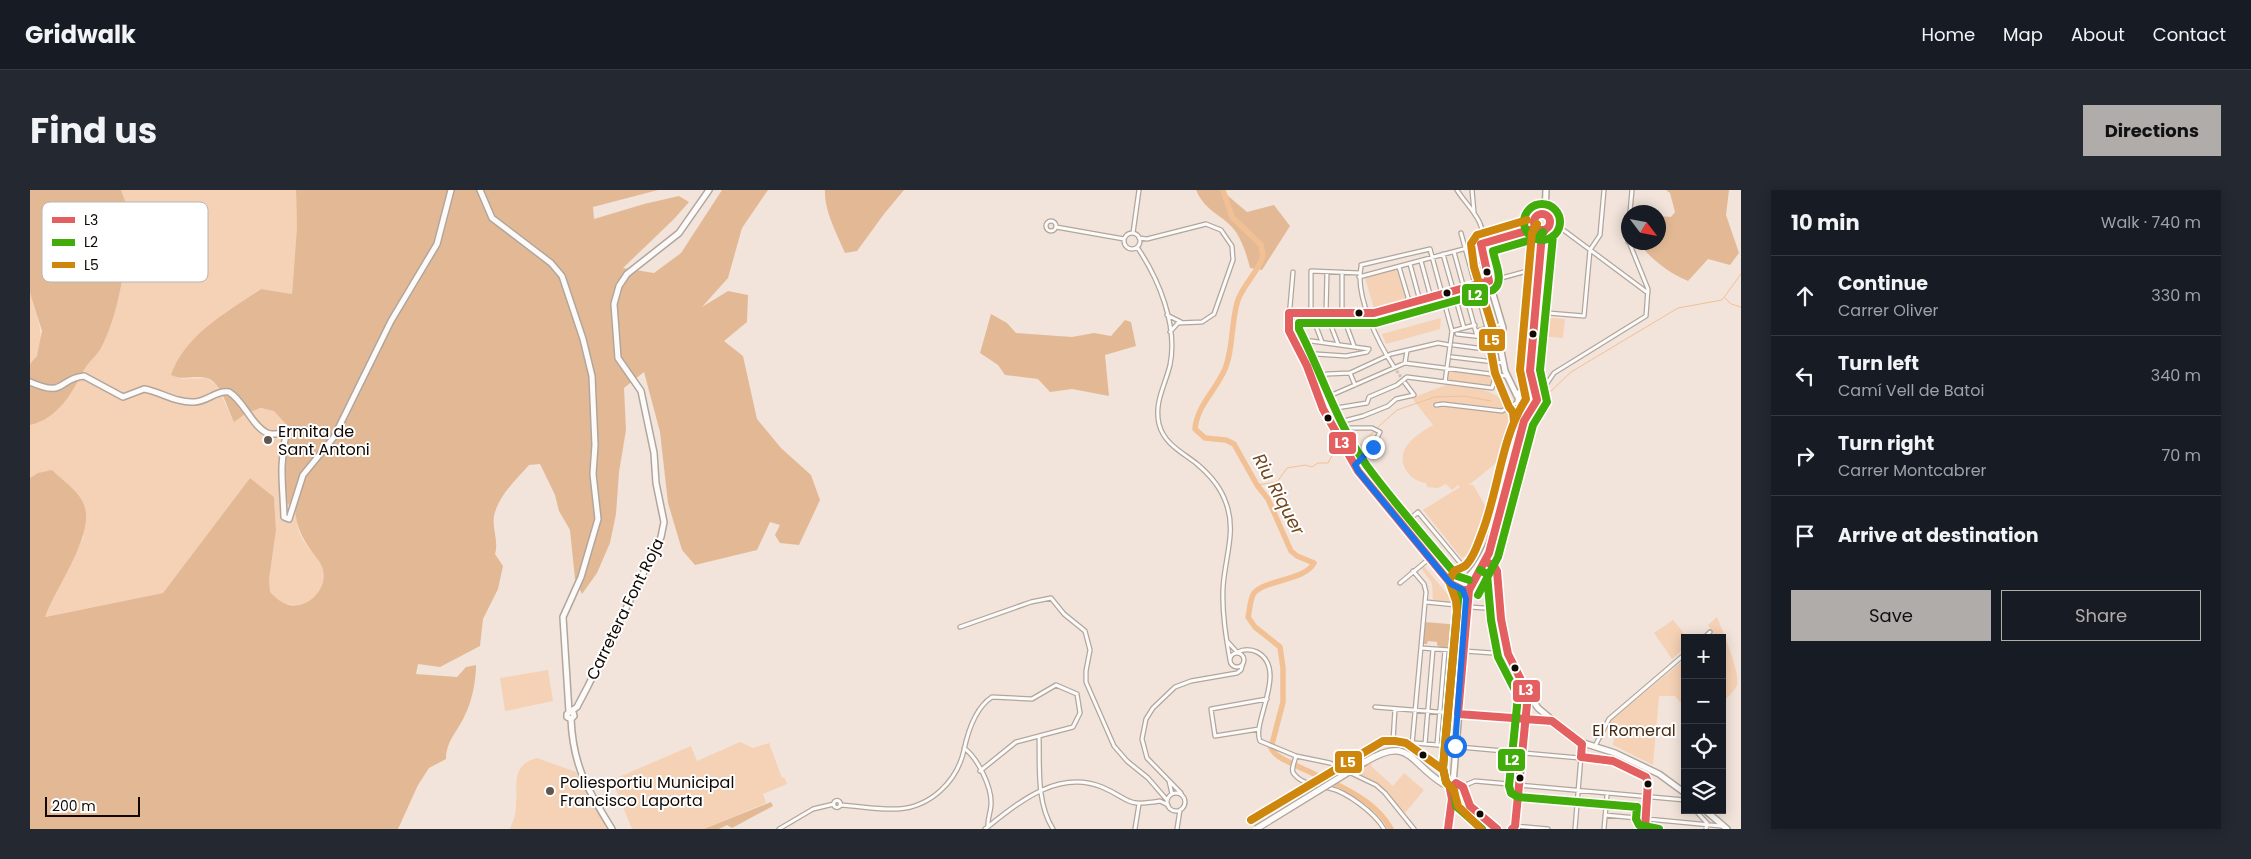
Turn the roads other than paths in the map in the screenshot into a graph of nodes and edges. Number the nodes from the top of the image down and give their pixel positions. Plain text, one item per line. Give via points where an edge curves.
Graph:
1 (451, 190) edge
2 (480, 190) edge
3 (709, 190) edge
4 (1139, 190) edge
5 (1457, 190) edge
6 (1472, 190) edge
7 (1546, 190) edge
8 (1604, 190) edge
9 (1632, 190) edge
10 (1631, 205) edge
11 (1543, 213) junction
12 (1474, 215) junction
13 (1551, 222) junction
14 (1056, 227) dead end
15 (1539, 229) junction
16 (1133, 233) junction
17 (1461, 233) dead end
18 (1139, 238) junction
19 (1124, 239) junction
20 (1481, 244) junction
21 (1136, 248) junction
22 (1465, 248) junction
23 (1590, 250) junction
24 (1632, 250) edge
25 (1454, 252) junction
26 (1443, 254) junction
27 (1432, 258) junction
28 (1421, 261) junction
29 (1410, 264) junction
30 (1484, 264) junction
31 (1399, 267) junction
32 (1471, 268) junction
33 (1539, 268) junction
34 (1292, 272) dead end
35 (1326, 272) junction
36 (1342, 272) junction
37 (1360, 273) junction
38 (1359, 277) junction
39 (1489, 281) junction
40 (1476, 285) junction
41 (1465, 288) junction
42 (1454, 291) junction
43 (1648, 293) junction
44 (1442, 294) junction
45 (1431, 298) junction
46 (1420, 301) junction
47 (1410, 304) junction
48 (1326, 312) junction
49 (1535, 312) junction
50 (1291, 313) junction
51 (1311, 313) junction
52 (1342, 313) junction
53 (1368, 314) junction
54 (1167, 315) junction
55 (1182, 322) junction
56 (1502, 324) junction
57 (1475, 325) junction
58 (1464, 328) junction
59 (1487, 328) junction
60 (1452, 331) junction
61 (1476, 331) junction
62 (1170, 332) junction
63 (1457, 334) dead end
64 (1478, 336) junction
65 (1502, 339) junction
66 (1322, 342) junction
67 (1338, 344) junction
68 (1449, 345) junction
69 (1454, 345) dead end
70 (1354, 346) junction
71 (1407, 351) junction
72 (1501, 351) junction
73 (1300, 353) junction
74 (1387, 356) junction
75 (1452, 357) dead end
76 (1405, 363) junction
77 (1503, 363) junction
78 (1394, 367) tunnel mouth
79 (1447, 368) junction
80 (1530, 371) junction
81 (1350, 373) junction
82 (1496, 374) junction
83 (1505, 375) junction
84 (30, 382) edge
85 (1406, 382) tunnel mouth
86 (1445, 382) junction
87 (1510, 382) junction
88 (1355, 385) junction
89 (1523, 388) junction
90 (1544, 388) junction
91 (1535, 393) junction
92 (1325, 398) junction
93 (1518, 399) junction
94 (1436, 405) dead end
95 (1523, 407) junction
96 (1530, 407) junction
97 (1328, 408) junction
98 (1324, 410) junction
99 (1524, 421) junction
100 (1332, 424) junction
101 (1334, 428) junction
102 (1354, 464) junction
103 (1403, 525) junction
104 (1496, 525) junction
105 (1488, 553) junction
106 (1430, 558) junction
107 (1485, 561) junction
108 (1462, 565) dead end
109 (1494, 566) junction
110 (1413, 571) junction
111 (1470, 579) junction
112 (1450, 582) junction
113 (1400, 583) dead end
114 (1463, 587) junction
115 (1462, 598) dead end
116 (1426, 602) junction
117 (1467, 608) junction
118 (1500, 610) junction
119 (960, 627) dead end
120 (1226, 639) junction
121 (1421, 648) junction
122 (1433, 649) junction
123 (1248, 650) junction
124 (1445, 650) junction
125 (1464, 651) junction
126 (1238, 652) junction
127 (1508, 654) junction
128 (1243, 657) junction
129 (1681, 657) edge
130 (1230, 662) junction
131 (1243, 664) junction
132 (1224, 675) junction
133 (1528, 694) junction
134 (1267, 699) junction
135 (1375, 707) dead end
136 (1395, 709) junction
137 (1416, 710) junction
138 (1427, 711) junction
139 (571, 712) junction
140 (1440, 712) junction
141 (1458, 714) junction
142 (1525, 719) junction
143 (1552, 721) junction
144 (1259, 729) junction
145 (1038, 736) junction
146 (1413, 743) junction
147 (1425, 744) junction
148 (1582, 744) junction
149 (1437, 745) junction
150 (1455, 746) junction
151 (1595, 746) junction
152 (964, 748) junction
153 (1522, 752) junction
154 (1296, 756) junction
155 (1411, 756) junction
156 (1581, 757) junction
157 (1453, 767) junction
158 (980, 771) junction
159 (1434, 776) junction
160 (1169, 780) junction
161 (1456, 784) junction
162 (1519, 787) junction
163 (1041, 789) junction
164 (1681, 790) edge
165 (1578, 792) junction
166 (1181, 793) junction
167 (1451, 793) junction
168 (1462, 793) junction
169 (1172, 794) junction
170 (1607, 794) junction
171 (1647, 798) junction
172 (1167, 800) junction
173 (1681, 800) edge
174 (1139, 804) junction
175 (1168, 805) junction
176 (1180, 810) junction
177 (1450, 812) junction
178 (1698, 814) edge
179 (1709, 814) edge
180 (1605, 815) junction
181 (1646, 818) junction
182 (1706, 823) junction
183 (1514, 827) edge
184 (987, 828) edge
185 (1725, 828) edge
186 (612, 829) edge
187 (779, 829) edge
188 (1053, 829) edge
189 (1135, 829) edge
190 (1177, 829) edge
191 (1256, 829) edge
192 (1384, 829) edge
193 (1414, 829) edge
194 (1448, 829) edge
195 (1497, 829) edge
196 (1548, 829) edge
197 (1575, 829) edge
198 (1604, 829) edge
199 (1645, 829) edge
200 (1706, 829) edge

1 - 84 street via 437,244 383,335 334,437 303,474 288,520 284,517 281,468 287,435 284,432 264,432 243,404 228,392 193,402 144,389 123,397 84,376 54,389
2 - 139 street via 492,218 551,263 562,276 594,385 593,470 598,519 579,582 563,617
3 - 139 street, Carretera Font Roja via 679,232 631,269 616,292 617,353 642,396 664,527 588,686
4 - 16 street
5 - 12 street
6 - 12 street
7 - 11 street
8 - 23 street via 1600,235
9 - 10 street
11 - 13 street
11 - 15 street via 1535,218
12 - 20 street via 1483,229
13 - 15 street
13 - 23 street
14 - 19 street
15 - 20 street
15 - 33 street
16 - 18 street
16 - 19 street
17 - 22 street
18 - 21 street
18 - 55 street via 1147,239 1201,224 1218,228 1230,241 1233,260 1216,312 1202,322
19 - 21 street via 1127,248
20 - 22 street
20 - 30 street
21 - 54 street via 1155,280
22 - 25 street
22 - 32 street
23 - 43 street
23 - 49 street via 1584,316
24 - 43 street
25 - 26 street
25 - 41 street
26 - 27 street
26 - 42 street
27 - 28 street
27 - 37 street via 1428,248 1361,266
27 - 44 street
28 - 29 street
28 - 45 street
29 - 31 street
29 - 46 street
30 - 32 street
30 - 39 street
31 - 38 street
31 - 47 street
32 - 40 street
33 - 39 street
33 - 49 street
34 - 50 street
35 - 36 street
35 - 48 street
35 - 51 street via 1311,272
36 - 37 street
36 - 52 street
37 - 38 street
38 - 53 street
39 - 40 street
39 - 56 street
40 - 41 street
40 - 59 street
41 - 42 street
41 - 57 street
42 - 44 street
42 - 58 street
43 - 90 street via 1646,316 1554,373
44 - 45 street
44 - 60 street
45 - 46 street
46 - 47 street
47 - 53 street
48 - 51 street
48 - 52 street
48 - 67 street
49 - 80 street
50 - 51 street
50 - 66 street via 1304,340
50 - 73 street via 1289,331
51 - 66 street
52 - 53 street
52 - 70 street
53 - 74 street
54 - 55 street
54 - 62 street
55 - 62 street
56 - 59 street
56 - 65 street
57 - 58 street
57 - 61 street
58 - 60 street
59 - 61 street
60 - 68 street
61 - 64 street
62 - 120 street via 1170,360 1158,400 1159,424 1171,445 1213,481 1227,506 1231,527 1222,588
63 - 64 street
64 - 65 street
65 - 72 street
66 - 67 street
67 - 70 street
68 - 71 street via 1438,344
68 - 79 street
69 - 72 street
70 - 73 street via 1367,348 1367,352 1346,356
71 - 74 street
71 - 76 street
72 - 77 street
73 - 98 street
74 - 78 street
74 - 81 street
75 - 77 street
76 - 79 street
76 - 88 street
77 - 83 street
79 - 82 street
79 - 86 street
80 - 89 street
80 - 91 street
81 - 88 street
81 - 92 street via 1327,374 1318,378
82 - 83 street
82 - 86 street via 1492,388
83 - 87 street
85 - 100 street via 1414,395 1396,399 1388,406 1363,416
86 - 97 street via 1407,377 1397,385 1369,396 1367,403
87 - 89 street
87 - 93 street
88 - 92 street
89 - 91 street
89 - 93 street
90 - 91 street
90 - 91 street
91 - 96 street
92 - 97 street
93 - 94 street via 1502,411
93 - 95 street
95 - 96 street
95 - 99 street
96 - 99 street
97 - 98 street
98 - 100 street
99 - 104 street
100 - 101 street
101 - 102 street
101 - 102 street via 1372,428 1378,431 1380,435 1373,447
102 - 103 street
103 - 106 street
103 - 108 street via 1418,512
104 - 105 street
104 - 111 street
105 - 107 street
105 - 109 street
106 - 110 street
106 - 112 street
107 - 109 street
107 - 111 street
109 - 118 street
110 - 113 street
110 - 116 street via 1426,588
111 - 114 street via 1472,586
111 - 114 street via 1462,577
112 - 114 street
112 - 115 street
114 - 117 street
116 - 117 street
116 - 121 street
117 - 118 street
117 - 125 street
118 - 127 street
119 - 172 street via 1052,598 1056,606 1085,631 1090,650 1086,682 1114,746 1151,780
120 - 126 street
120 - 130 street
121 - 122 street
121 - 137 street
122 - 124 street
122 - 138 street
123 - 126 street
123 - 128 street
123 - 134 street via 1260,654 1266,663 1270,682
124 - 125 street
124 - 140 street
125 - 127 street
125 - 141 street
126 - 128 street
126 - 130 street via 1231,655
127 - 133 street
128 - 131 street
129 - 151 street via 1608,719
130 - 131 street via 1236,667
130 - 132 street via 1232,670
131 - 132 street via 1239,672
132 - 160 street via 1175,687 1148,715 1142,735 1144,753
133 - 142 street
133 - 143 street
134 - 144 street
134 - 144 street via 1211,709 1215,736
135 - 136 street
136 - 137 street
136 - 146 street via 1392,740
137 - 138 street
137 - 146 street
138 - 140 street
138 - 147 street
139 - 186 street via 567,716 571,719 574,751 583,781
140 - 141 street
140 - 149 street
141 - 142 street
141 - 150 street
142 - 143 street
142 - 153 street
143 - 148 street
144 - 154 street via 1258,737 1262,742
145 - 152 street via 1076,724 1080,713 1076,692 1056,685 1032,699 992,697 973,722
145 - 158 street via 1010,745
145 - 163 street
146 - 147 street
146 - 155 street
147 - 149 street
148 - 151 street
148 - 156 street
149 - 150 street
150 - 153 street
150 - 157 street
151 - 164 street via 1659,774
152 - 158 street
152 - 187 street via 952,779 922,803 894,809 840,805 838,800 813,809
153 - 156 street
153 - 162 street
154 - 192 street via 1294,774 1312,786 1332,789 1370,811
154 - 193 street via 1330,763 1376,785
155 - 159 main road
155 - 191 main road, bridge via 1389,750
156 - 165 street
156 - 171 street via 1613,761 1646,777
157 - 159 street via 1447,780
157 - 161 street
158 - 184 street via 991,798
159 - 161 main road via 1444,784
159 - 167 main road
160 - 166 street
160 - 169 street
161 - 167 main road
161 - 168 main road
162 - 165 street
162 - 168 street via 1473,782
162 - 183 street
163 - 174 street via 1059,784 1091,784
163 - 184 street
163 - 188 street via 1046,815
165 - 170 street
165 - 197 street
166 - 169 street
166 - 176 street via 1185,803
167 - 168 main road
167 - 177 street
168 - 177 street
168 - 195 main road via 1467,803
169 - 172 street
170 - 171 street
170 - 180 street
171 - 173 street
171 - 181 street
172 - 175 street
174 - 175 street via 1160,800
174 - 189 street
175 - 176 street via 1173,810
176 - 190 street
177 - 194 street
178 - 182 street
179 - 185 street
180 - 181 street
180 - 198 street
181 - 182 street
181 - 199 street
182 - 185 street
182 - 200 street
183 - 196 street

